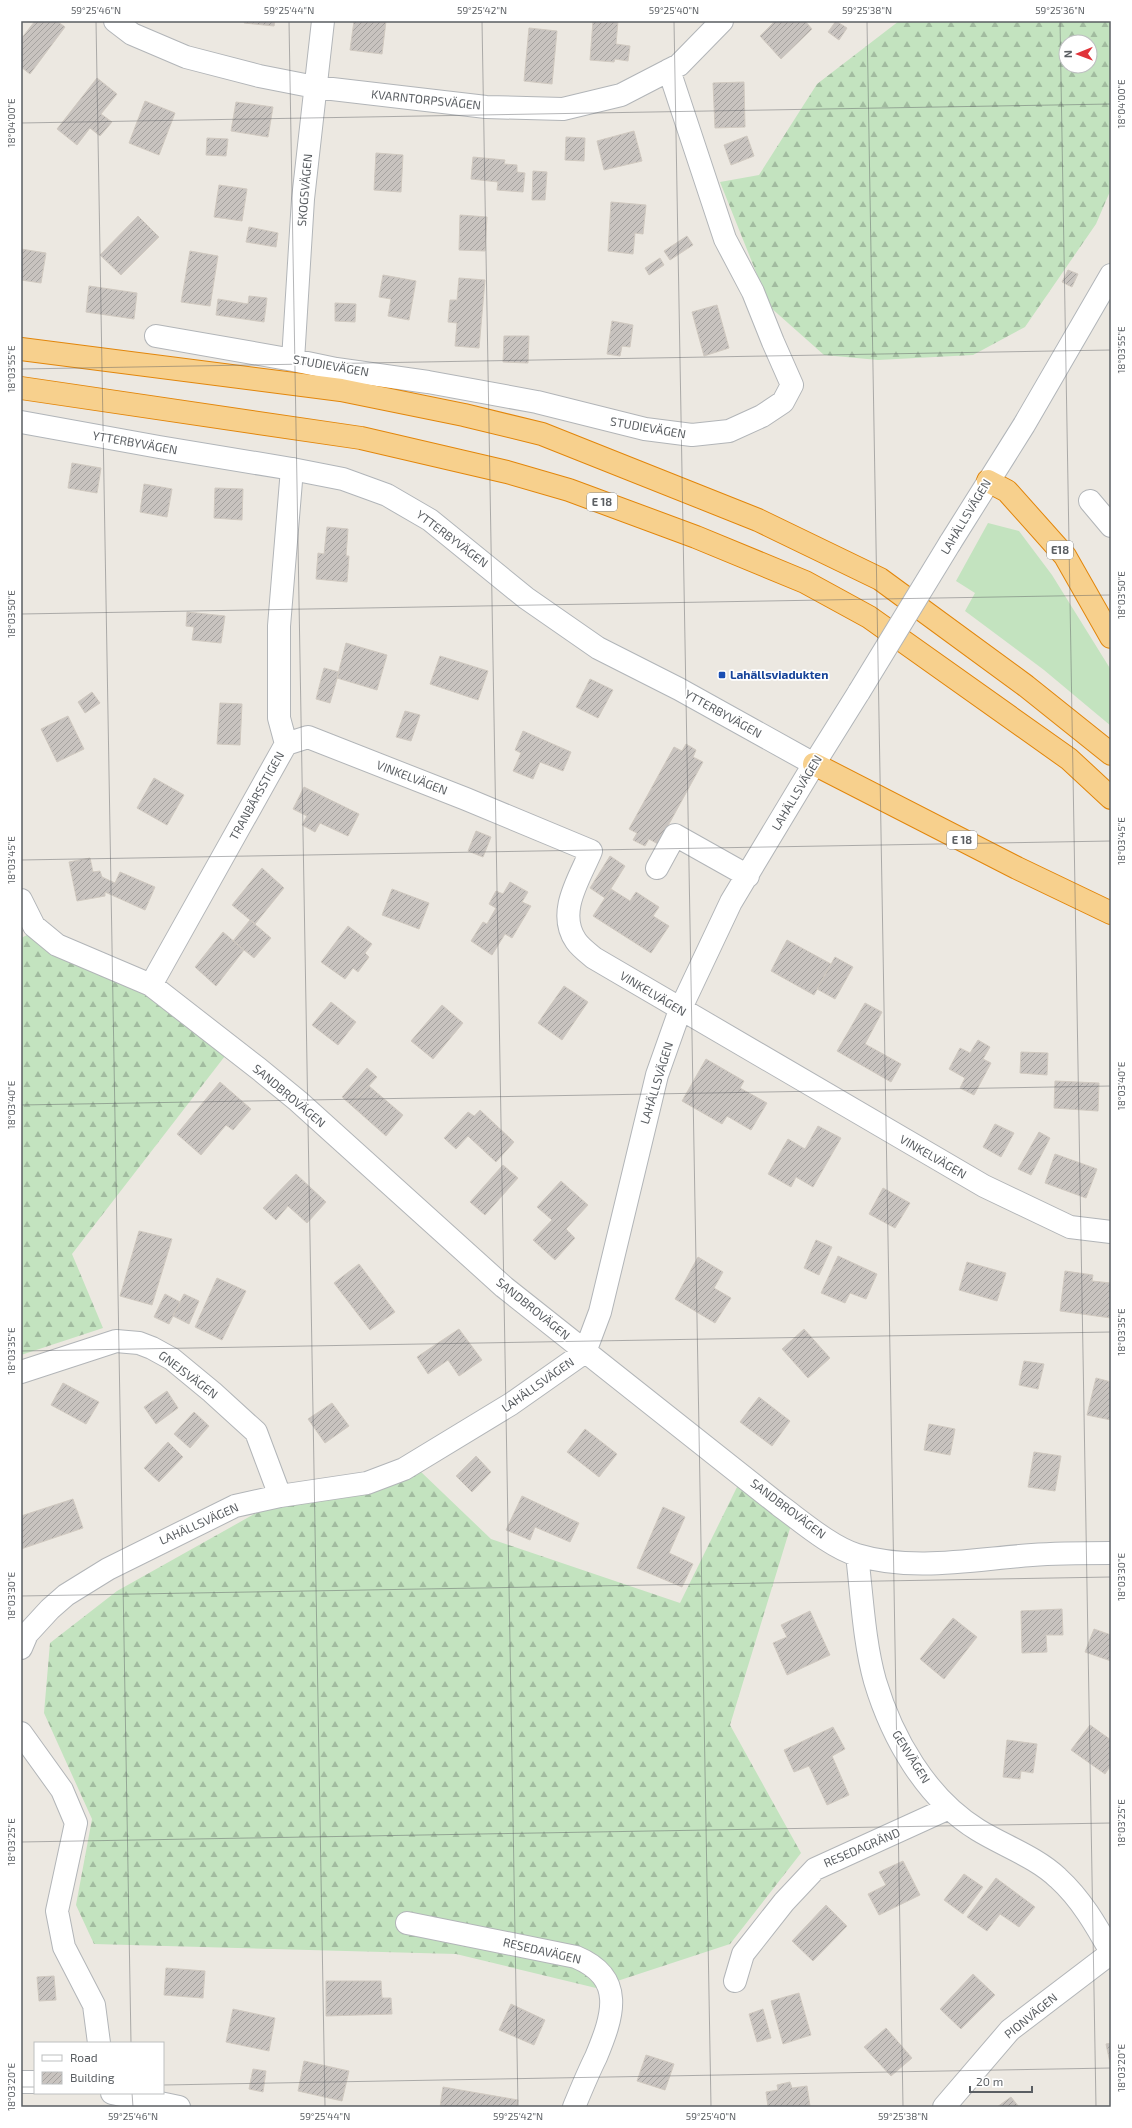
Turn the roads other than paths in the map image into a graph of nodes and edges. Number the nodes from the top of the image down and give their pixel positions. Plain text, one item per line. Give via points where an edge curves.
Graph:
1 (115, 21) edge
2 (323, 21) edge
3 (722, 21) edge
4 (668, 70) junction
5 (315, 87) junction
6 (1111, 275) edge
7 (156, 336) dead end
8 (21, 348) edge
9 (293, 360) junction
10 (21, 388) edge
11 (21, 422) edge
12 (292, 469) junction
13 (988, 481) junction
14 (1090, 501) dead end
15 (1111, 526) edge
16 (1111, 636) edge
17 (286, 744) junction
18 (1111, 754) edge
19 (814, 764) junction
20 (1111, 798) edge
21 (657, 868) dead end
22 (748, 876) junction
23 (21, 900) edge
24 (1111, 913) edge
25 (27, 928) edge
26 (151, 985) junction
27 (680, 1010) junction
28 (1111, 1232) edge
29 (585, 1352) junction
30 (21, 1372) edge
31 (280, 1496) junction
32 (1111, 1553) edge
33 (857, 1555) junction
34 (21, 1648) edge
35 (21, 1733) edge
36 (949, 1808) junction
37 (407, 1923) dead end
38 (1111, 1952) edge
39 (735, 1981) dead end
40 (99, 2042) edge
41 (21, 2082) edge
42 (34, 2082) edge
43 (117, 2094) edge
44 (179, 2107) edge
45 (574, 2107) edge
46 (944, 2107) edge

1 - 5 street, KVARNTORPSVÄGEN via 132,34 186,57
2 - 5 street, SKOGSVÄGEN
3 - 4 street, KVARNTORPSVÄGEN via 678,65
4 - 5 street, KVARNTORPSVÄGEN via 621,95 563,109 486,107
4 - 9 street, STUDIEVÄGEN via 725,239 753,292 792,385 783,402 762,416 729,431 692,435 645,429 537,402
5 - 9 street, SKOGSVÄGEN via 303,199
6 - 13 street, LAHÄLLSVÄGEN via 1024,425
7 - 9 street, STUDIEVÄGEN
8 - 18 highway via 341,390 542,434 758,520 880,579 1026,686
10 - 20 highway, E 18 via 361,438 507,472 569,490 696,537 805,582 868,617 1069,760
11 - 12 street, YTTERBYVÄGEN via 158,448
12 - 17 street, TRANBÄRSSTIGEN via 279,626 279,718
12 - 19 street, YTTERBYVÄGEN via 343,479 387,495 408,506 430,520 526,598 598,648 679,689
13 - 16 highway, E18 via 1007,491 1064,556
13 - 19 street, LAHÄLLSVÄGEN, bridge
14 - 15 street
17 - 26 street, TRANBÄRSSTIGEN
17 - 27 street, VINKELVÄGEN via 308,737 591,850 569,904 568,920 576,941 594,958
19 - 22 street, LAHÄLLSVÄGEN
19 - 24 highway, E 18 via 1016,868
21 - 22 street via 675,835
22 - 27 street, LAHÄLLSVÄGEN via 731,902
23 - 25 street, SANDBROVÄGEN
25 - 26 street, SANDBROVÄGEN via 57,945
26 - 29 street, SANDBROVÄGEN via 298,1101 504,1287
27 - 28 street, VINKELVÄGEN via 984,1186 1070,1227
27 - 29 street, LAHÄLLSVÄGEN via 657,1076 602,1304
29 - 31 street, LAHÄLLSVÄGEN via 511,1404 404,1470 367,1483
29 - 33 street, SANDBROVÄGEN via 822,1537
30 - 31 street, GNEJSVÄGEN via 116,1341 152,1348 172,1359 256,1432
31 - 34 street, LAHÄLLSVÄGEN via 235,1506 108,1569 66,1595 50,1609 27,1634
32 - 33 street, SANDBROVÄGEN via 1033,1555 939,1563 899,1562
33 - 36 street, GENVÄGEN via 865,1626 875,1680 889,1721 922,1779
35 - 40 street via 62,1790 76,1823 57,1910 64,1947 94,2005
36 - 38 street, GENVÄGEN via 978,1830 1058,1877 1088,1912
36 - 39 street, RESEDAGRÄND via 815,1869 784,1902 743,1954
37 - 45 street, RESEDAVÄGEN via 576,1957 588,1962 601,1973 611,1992 611,2016
38 - 46 street, PIONVÄGEN via 1010,2030
41 - 42 street
43 - 44 street

